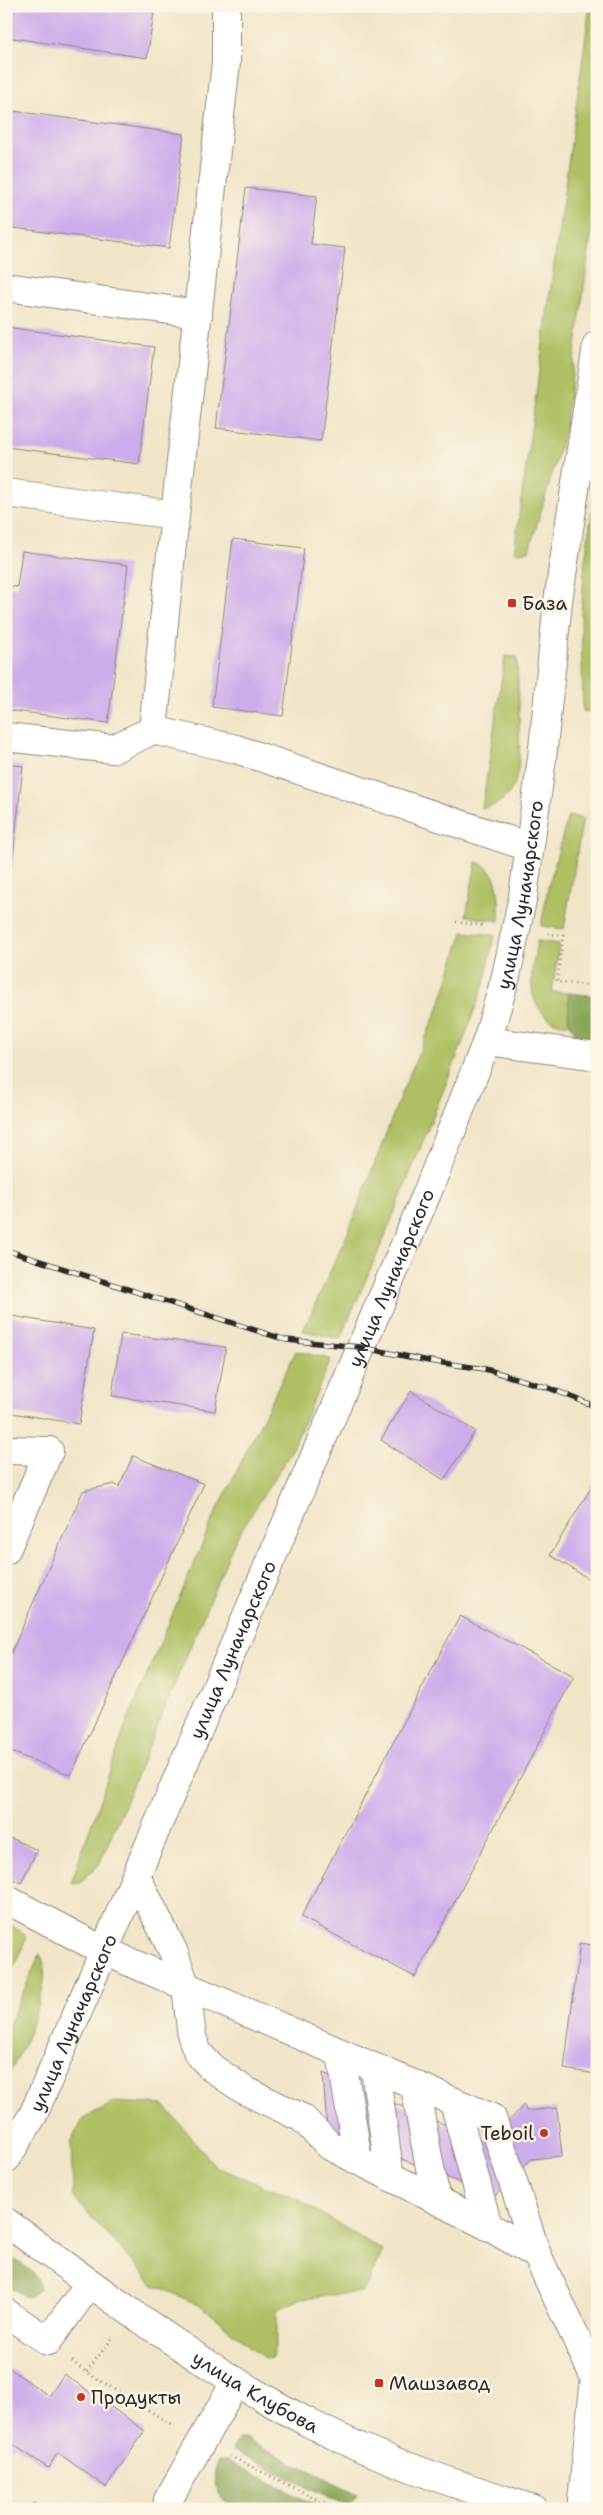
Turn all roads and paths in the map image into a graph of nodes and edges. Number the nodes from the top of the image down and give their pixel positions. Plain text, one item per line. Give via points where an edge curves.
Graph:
1 (226, 6) edge
2 (6, 287) edge
3 (198, 314) junction
4 (597, 345) edge
5 (6, 493) edge
6 (175, 515) junction
7 (153, 730) junction
8 (6, 736) edge
9 (529, 847) junction
10 (456, 922) dead end
11 (495, 927) dead end
12 (545, 933) dead end
13 (597, 986) edge
14 (487, 1041) junction
15 (597, 1056) edge
16 (6, 1450) edge
17 (6, 1550) edge
18 (136, 1876) junction
19 (6, 1899) edge
20 (104, 1952) junction
21 (186, 1987) junction
22 (340, 2054) junction
23 (374, 2069) junction
24 (415, 2087) junction
25 (454, 2102) junction
26 (6, 2159) edge
27 (358, 2161) junction
28 (390, 2177) junction
29 (436, 2200) junction
30 (6, 2222) edge
31 (488, 2226) junction
32 (537, 2255) junction
33 (90, 2283) junction
34 (6, 2313) edge
35 (116, 2334) dead end
36 (236, 2382) junction
37 (201, 2442) junction
38 (167, 2509) edge
39 (337, 2509) edge
40 (533, 2509) edge
41 (581, 2509) edge

1 - 3 street via 226,62
2 - 3 street
3 - 6 street
4 - 9 street, улица Луначарского via 558,601
5 - 6 street
6 - 7 street
7 - 8 street via 113,750
7 - 9 street via 236,750
9 - 14 street, улица Луначарского via 506,976
10 - 11 path
12 - 13 path via 563,936 557,982
14 - 15 street
14 - 18 street, улица Луначарского via 427,1193
16 - 17 street via 49,1451
18 - 20 street, улица Луначарского
18 - 21 street via 173,1951
19 - 20 street
20 - 21 street
20 - 26 street, улица Луначарского via 33,2115
21 - 22 street
21 - 27 street via 192,2037 198,2053 212,2068 244,2090 302,2118 330,2146
22 - 23 street
22 - 27 street
23 - 24 street
23 - 28 street
24 - 25 street
24 - 29 street
25 - 31 street
25 - 32 street via 492,2118
27 - 28 street
28 - 29 street
29 - 31 street
30 - 33 street, улица Клубова
31 - 32 street
32 - 41 street via 596,2378
33 - 34 street via 48,2341
33 - 36 street, улица Клубова
35 - 37 path via 86,2372
36 - 37 street
36 - 40 street, улица Клубова via 364,2449
37 - 38 street via 168,2500
37 - 39 path

